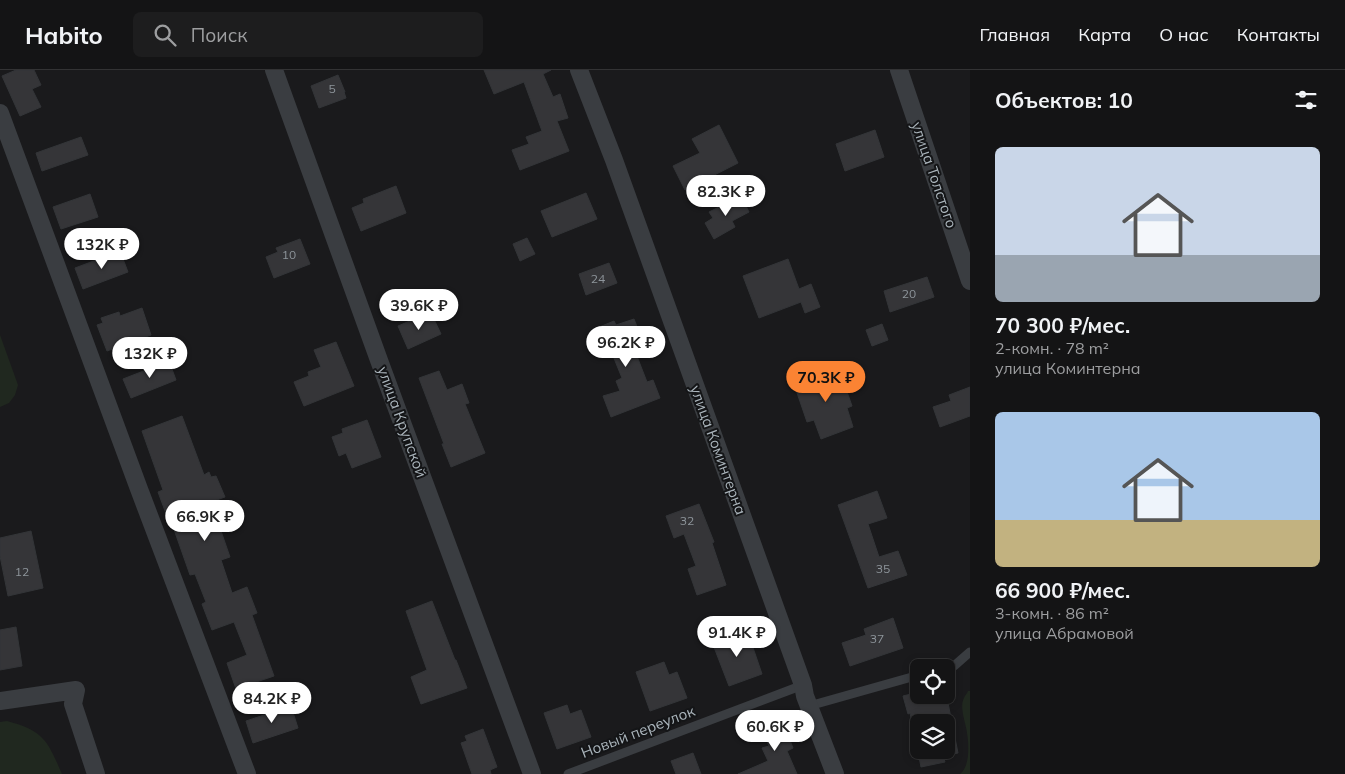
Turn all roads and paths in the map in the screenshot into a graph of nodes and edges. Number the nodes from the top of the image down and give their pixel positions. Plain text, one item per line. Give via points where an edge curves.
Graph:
1 (274, 70) edge
2 (579, 70) edge
3 (899, 70) edge
4 (0, 113) edge
5 (970, 281) edge
6 (970, 652) edge
7 (955, 665) edge
8 (910, 678) edge
9 (803, 685) junction
10 (0, 701) edge
11 (809, 706) junction
12 (96, 774) edge
13 (247, 774) edge
14 (532, 774) edge
15 (568, 774) edge
16 (835, 774) edge

1 - 14 street, улица Крупской
2 - 9 street, улица Коминтерна
3 - 5 street, улица Толстого
4 - 13 street
6 - 7 lane
8 - 11 lane
9 - 11 street, улица Коминтерна
9 - 15 lane, Новый переулок
10 - 12 street via 76,690 73,704
11 - 16 street, улица Коминтерна

